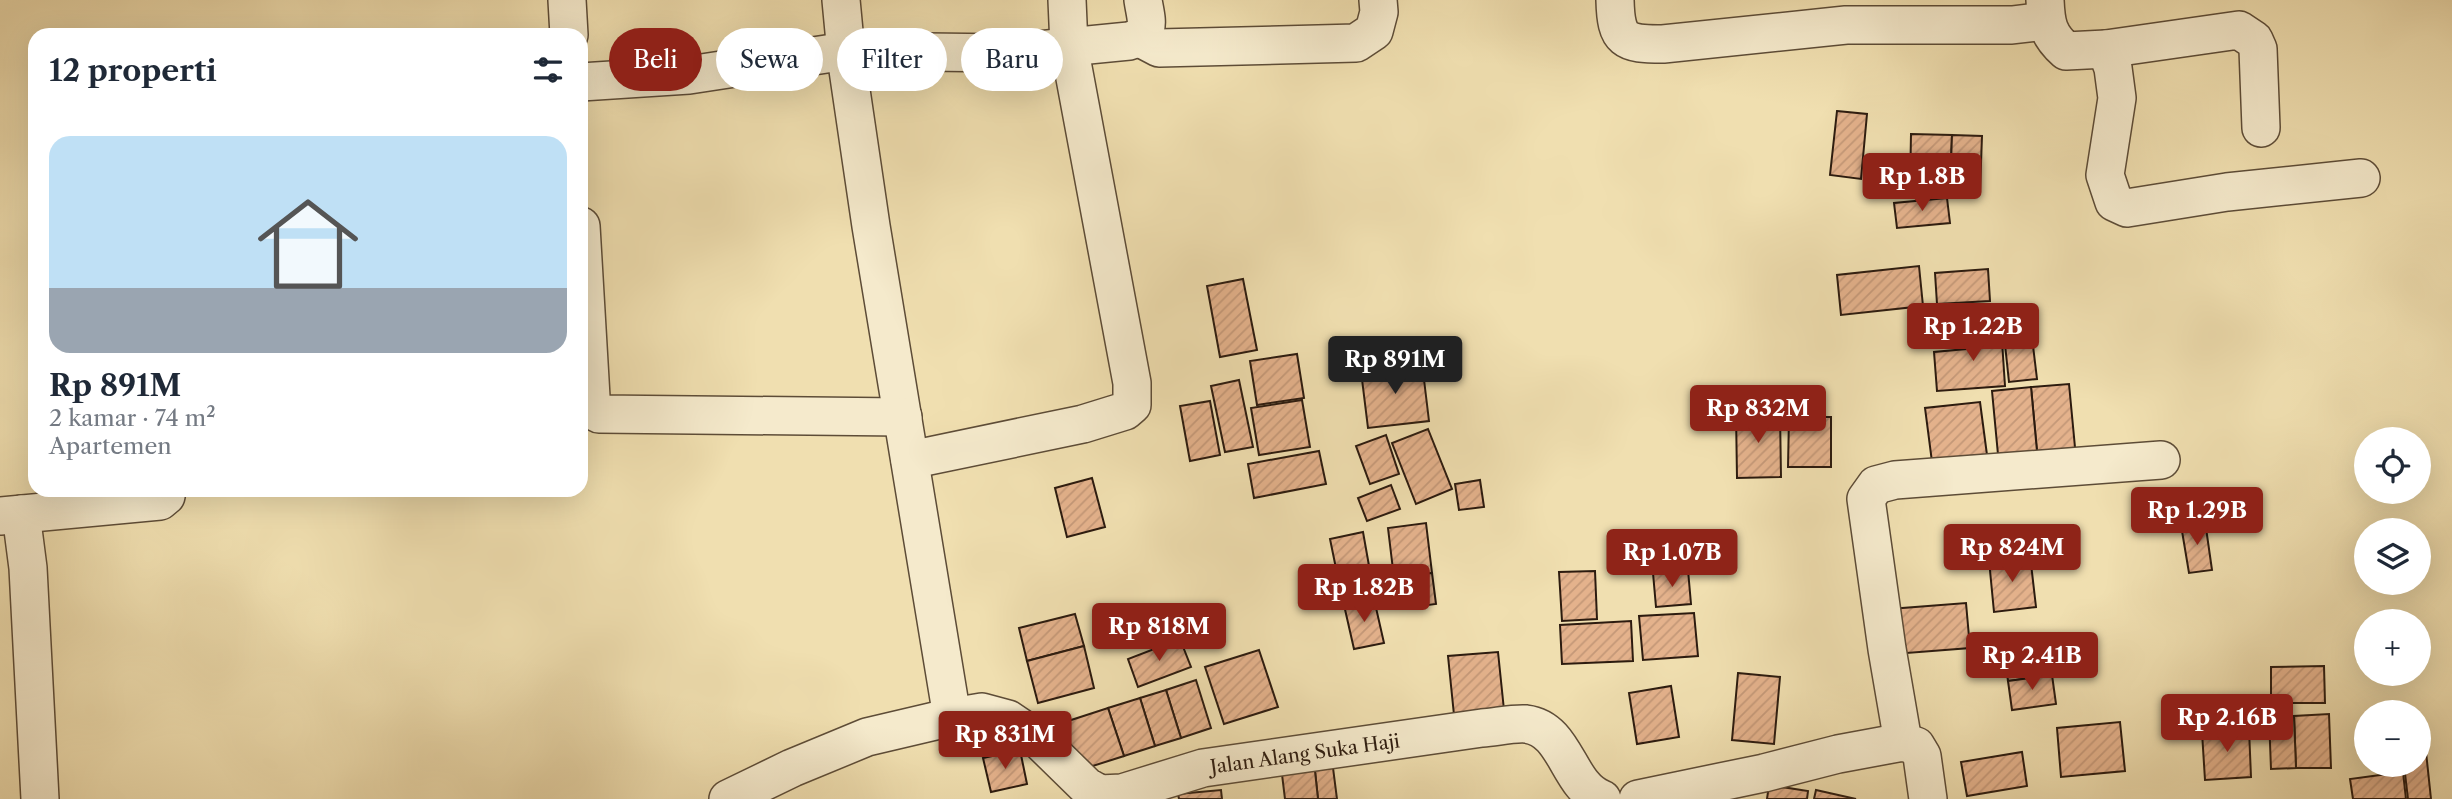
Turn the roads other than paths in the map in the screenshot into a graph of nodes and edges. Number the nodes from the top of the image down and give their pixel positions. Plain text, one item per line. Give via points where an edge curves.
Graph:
1 (567, 0) edge
2 (841, 0) edge
3 (1066, 0) edge
4 (1143, 0) edge
5 (1378, 0) edge
6 (1615, 0) edge
7 (2046, 11) edge
8 (569, 28) edge
9 (844, 28) edge
10 (1140, 38) junction
11 (1069, 46) junction
12 (2106, 49) junction
13 (837, 52) edge
14 (947, 52) edge
15 (588, 82) edge
16 (852, 91) edge
17 (2261, 128) dead end
18 (2361, 178) dead end
19 (588, 359) edge
20 (588, 400) edge
21 (588, 409) edge
22 (903, 417) junction
23 (910, 460) junction
24 (2161, 460) dead end
25 (165, 497) edge
26 (10, 515) edge
27 (952, 717) junction
28 (1903, 742) junction
29 (1761, 786) edge
30 (40, 799) edge
31 (728, 799) edge
32 (1602, 799) edge
33 (1638, 799) edge
34 (1928, 799) edge

1 - 8 street
2 - 9 street
3 - 11 street
4 - 10 street via 1147,26
5 - 10 street via 1374,31 1356,43 1159,48
6 - 7 street via 1616,23 1625,39 1637,44 1846,25 2012,25
7 - 12 street via 2053,39 2066,51
10 - 11 street
11 - 14 street via 1009,53
11 - 23 street via 1132,383 1132,405 1083,424
12 - 17 street via 2239,30 2254,40 2258,49
12 - 18 street via 2117,98 2105,175 2114,202 2127,208
13 - 15 street via 689,75
16 - 22 street
19 - 20 street
21 - 22 street via 599,414
22 - 23 street
23 - 27 street
24 - 28 street via 1876,485 1866,499
25 - 26 street
26 - 30 street via 28,568
27 - 31 street, Jalan Alang Suka Haji via 867,737
27 - 32 street, Jalan Alang Suka Haji via 982,712 1008,719 1100,794 1122,793 1203,768 1528,724 1552,736 1582,782
28 - 29 street via 1838,754
28 - 34 street via 1916,746 1922,756
29 - 33 street

